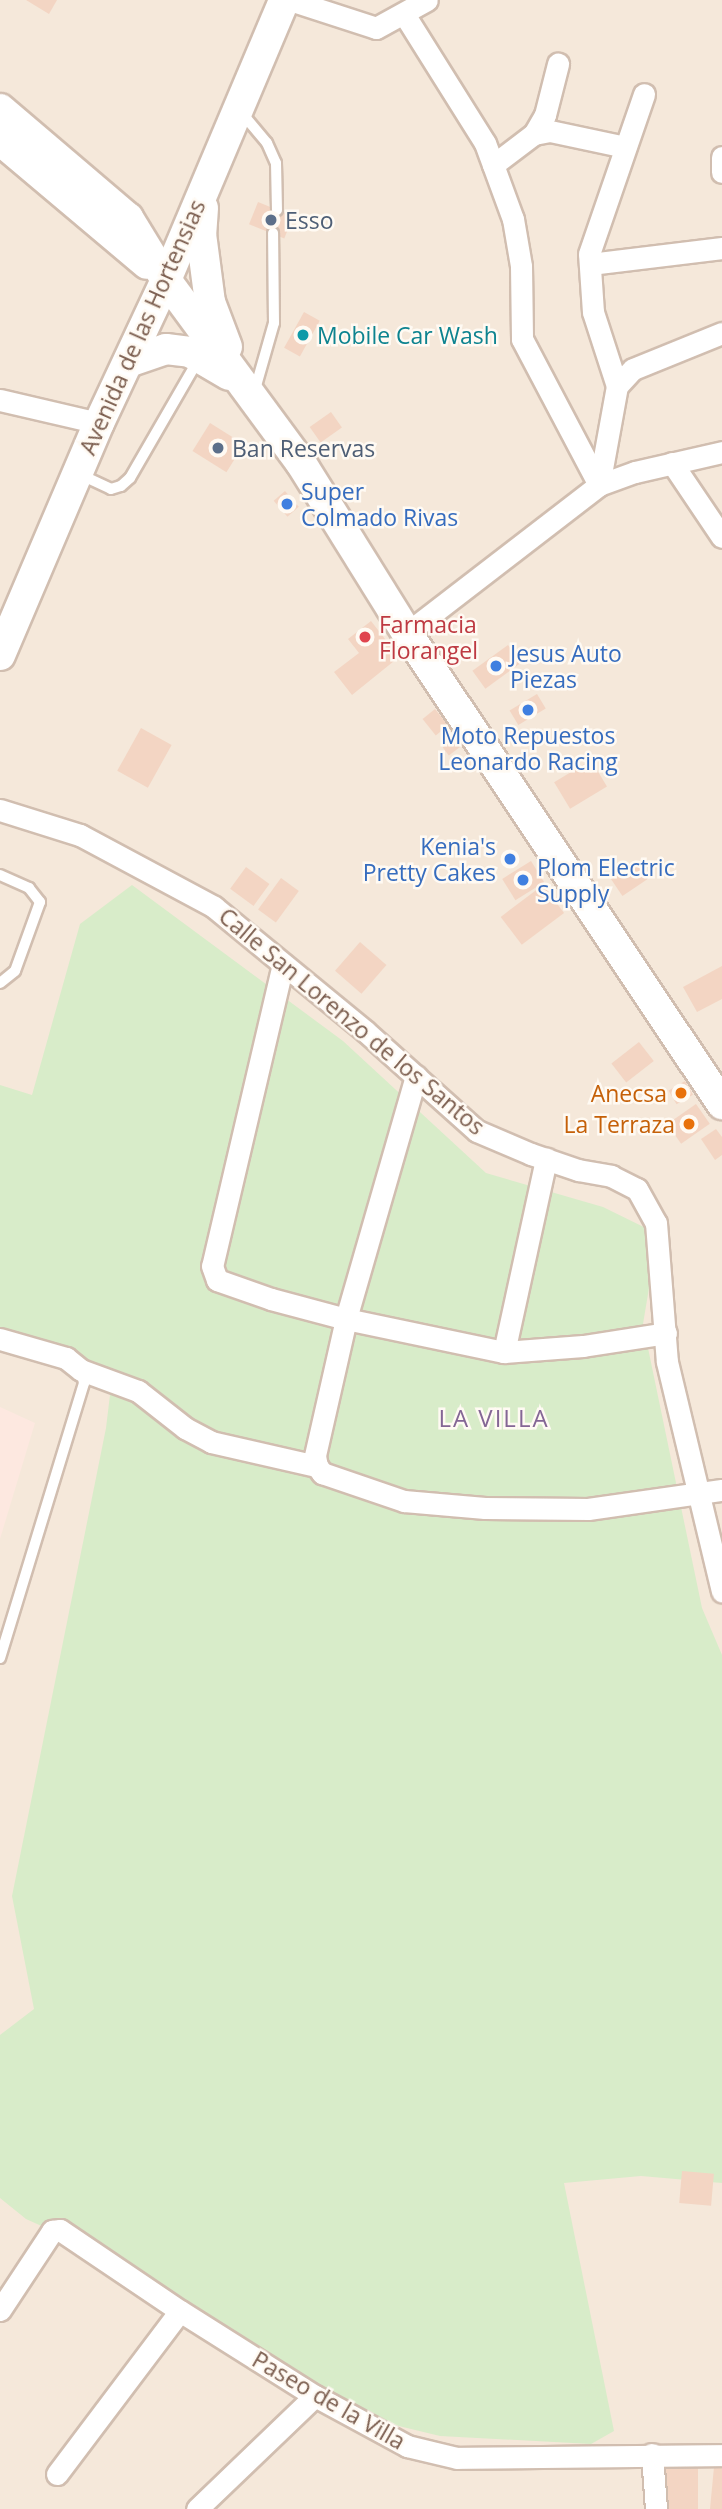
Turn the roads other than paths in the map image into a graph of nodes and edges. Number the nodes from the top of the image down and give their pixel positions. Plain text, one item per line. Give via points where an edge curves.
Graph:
1 (284, 0) edge
2 (290, 0) edge
3 (427, 0) edge
4 (404, 14) junction
5 (558, 64) dead end
6 (643, 94) dead end
7 (238, 108) junction
8 (0, 109) edge
9 (534, 134) junction
10 (0, 140) edge
11 (625, 148) junction
12 (722, 157) edge
13 (493, 165) junction
14 (722, 172) edge
15 (204, 185) junction
16 (277, 209) dead end
17 (273, 233) dead end
18 (722, 248) edge
19 (590, 264) junction
20 (166, 280) junction
21 (722, 334) edge
22 (200, 358) junction
23 (131, 361) junction
24 (617, 386) junction
25 (245, 390) junction
26 (0, 400) edge
27 (99, 423) junction
28 (722, 452) edge
29 (672, 463) junction
30 (77, 474) junction
31 (599, 485) junction
32 (722, 537) edge
33 (407, 634) junction
34 (0, 655) edge
35 (0, 810) edge
36 (0, 875) edge
37 (283, 964) junction
38 (0, 983) edge
39 (416, 1076) junction
40 (722, 1104) edge
41 (546, 1159) junction
42 (346, 1319) junction
43 (666, 1333) junction
44 (0, 1339) edge
45 (504, 1352) junction
46 (81, 1370) junction
47 (317, 1466) junction
48 (722, 1490) edge
49 (697, 1495) junction
50 (722, 1591) edge
51 (0, 1658) edge
52 (0, 2310) edge
53 (180, 2311) junction
54 (315, 2396) junction
55 (652, 2454) junction
56 (722, 2455) edge
57 (57, 2474) dead end
58 (197, 2509) edge
59 (656, 2509) edge

1 - 7 main road, Avenida de las Hortensias
2 - 4 street via 376,28
3 - 4 street
4 - 13 street via 485,143
5 - 9 street via 545,115
6 - 11 street
7 - 15 main road, Avenida de las Hortensias
7 - 16 lane via 267,143 276,163
8 - 20 main road via 128,218
9 - 11 street via 550,131
9 - 13 street
10 - 20 main road
11 - 19 street via 589,254
12 - 14 street
13 - 31 street via 513,219 521,266 522,339
15 - 20 main road, Avenida de las Hortensias
15 - 25 main road via 201,234 210,302
17 - 25 lane via 274,323
18 - 19 street
19 - 24 street via 593,312
20 - 23 main road, Avenida de las Hortensias
20 - 25 main road
21 - 24 street via 633,369
22 - 23 main road via 166,349
22 - 25 main road
22 - 30 lane via 130,478 111,489
23 - 27 main road, Avenida de las Hortensias
24 - 31 street
25 - 33 main road via 301,463
26 - 27 street
27 - 30 main road, Avenida de las Hortensias
28 - 29 street
29 - 31 street
29 - 32 street
30 - 34 main road, Avenida de las Hortensias
31 - 33 street
33 - 40 main road
35 - 37 street, Calle San Lorenzo de los Santos via 80,835 152,871 214,907
36 - 38 lane via 29,888 40,902 15,971
37 - 39 street, Calle San Lorenzo de los Santos
37 - 42 street via 213,1274 223,1284
39 - 41 street, Calle San Lorenzo de los Santos via 477,1131
39 - 42 street
41 - 43 street, Calle San Lorenzo de los Santos via 611,1176 637,1189 656,1223
41 - 45 street
42 - 45 street
42 - 47 street via 315,1456
43 - 45 street
43 - 49 street, Calle San Lorenzo de los Santos via 667,1362
44 - 46 street via 66,1358
46 - 47 street via 138,1391 211,1442
46 - 51 lane via 84,1383
47 - 49 street via 322,1473 404,1501 485,1508 589,1509
48 - 49 street
49 - 50 street, Calle San Lorenzo de los Santos
52 - 53 street, Paseo de la Villa via 56,2229
53 - 54 street, Paseo de la Villa
53 - 57 street
54 - 55 street, Paseo de la Villa via 407,2446 457,2458
54 - 58 street
55 - 56 street, Paseo de la Villa
55 - 59 street

